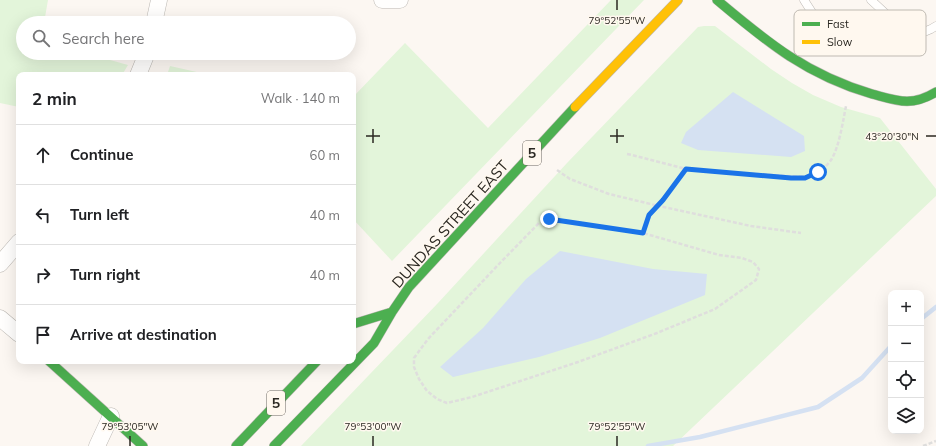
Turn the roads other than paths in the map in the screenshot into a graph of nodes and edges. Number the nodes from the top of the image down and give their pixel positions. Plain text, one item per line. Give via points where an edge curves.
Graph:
1 (159, 0) edge
2 (382, 0) edge
3 (400, 0) edge
4 (678, 0) edge
5 (717, 0) edge
6 (804, 0) edge
7 (871, 0) edge
8 (810, 10) edge
9 (882, 10) edge
10 (156, 16) edge
11 (936, 26) edge
12 (926, 31) edge
13 (145, 60) edge
14 (139, 72) edge
15 (936, 92) edge
16 (16, 245) edge
17 (0, 264) edge
18 (392, 312) junction
19 (0, 318) edge
20 (356, 323) edge
21 (16, 331) edge
22 (356, 362) edge
23 (52, 364) edge
24 (314, 364) edge
25 (354, 364) edge
26 (111, 416) junction
27 (97, 446) edge
28 (143, 446) edge
29 (236, 446) edge
30 (274, 446) edge

1 - 10 street
2 - 3 street
4 - 18 main road, DUNDAS STREET EAST / 5 via 431,262
5 - 15 main road via 748,27 820,74 900,102 914,102
6 - 8 lane
7 - 9 lane
11 - 12 lane
13 - 14 street
16 - 17 street
18 - 20 main road, DUNDAS STREET EAST
18 - 22 main road, DUNDAS STREET EAST / 5 via 374,343
19 - 21 street
23 - 26 main road
24 - 29 main road, 5
25 - 30 main road, DUNDAS STREET EAST / 5
26 - 27 street
26 - 28 main road

